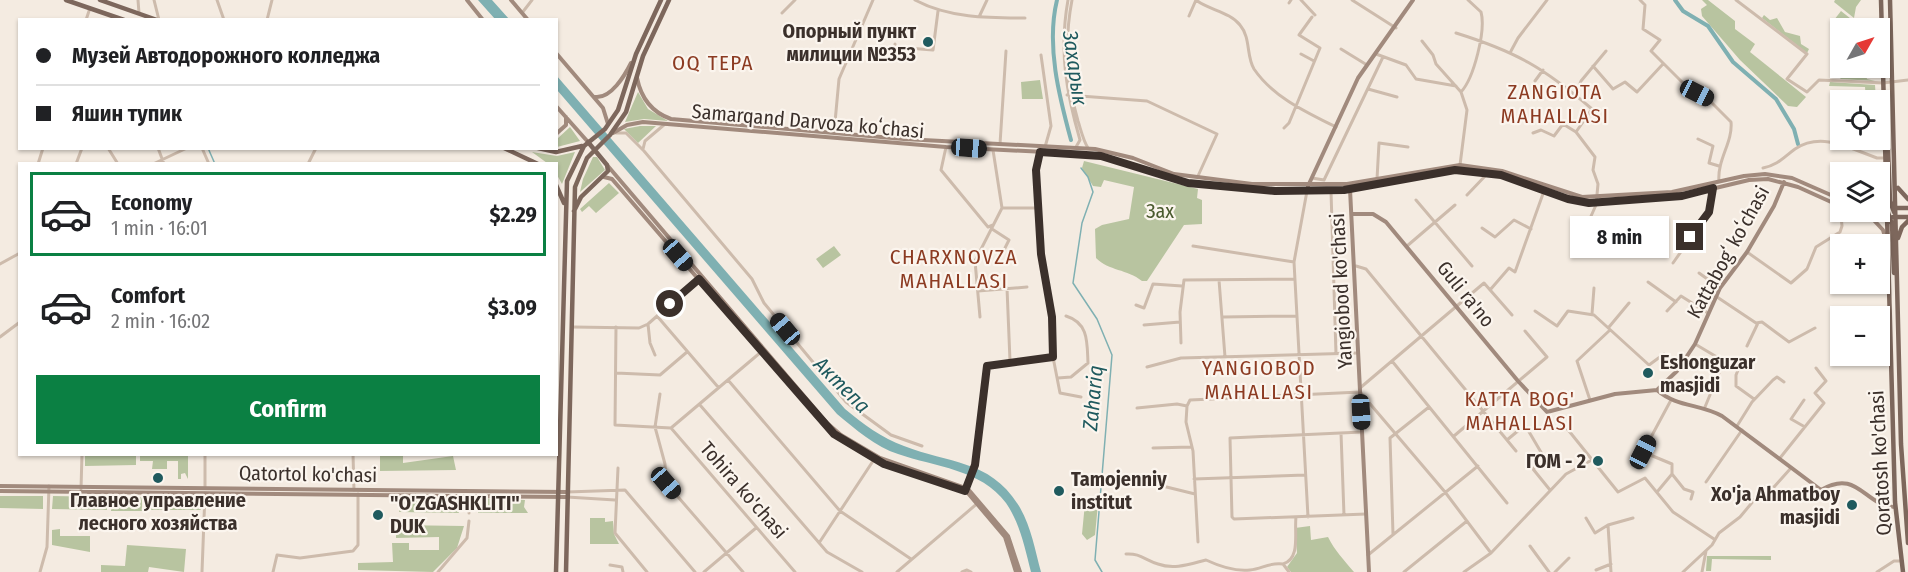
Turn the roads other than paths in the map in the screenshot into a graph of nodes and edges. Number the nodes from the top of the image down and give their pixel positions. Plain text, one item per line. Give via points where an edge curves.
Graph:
1 (66, 0) edge
2 (100, 0) edge
3 (138, 0) edge
4 (154, 0) edge
5 (217, 0) edge
6 (272, 0) edge
7 (467, 0) edge
8 (511, 0) edge
9 (532, 0) edge
10 (661, 0) edge
11 (669, 0) edge
12 (795, 0) edge
13 (873, 0) edge
14 (987, 0) edge
15 (1070, 0) edge
16 (1196, 0) edge
17 (1301, 0) edge
18 (1352, 0) edge
19 (1413, 0) edge
20 (1468, 0) edge
21 (1547, 0) edge
22 (1640, 0) edge
23 (1736, 0) edge
24 (1881, 0) edge
25 (1890, 0) edge
26 (918, 1) edge
27 (90, 8) junction
28 (938, 11) junction
29 (139, 13) junction
30 (522, 13) junction
31 (782, 13) dead end
32 (1189, 16) dead end
33 (979, 17) junction
34 (87, 18) edge
35 (118, 18) edge
36 (153, 18) edge
37 (158, 18) edge
38 (223, 18) edge
39 (268, 18) edge
40 (481, 18) edge
41 (526, 18) edge
42 (1024, 18) dead end
43 (1396, 28) junction
44 (1456, 33) dead end
45 (1479, 40) junction
46 (1422, 41) dead end
47 (895, 44) dead end
48 (1341, 49) dead end
49 (1006, 51) dead end
50 (1511, 51) junction
51 (1606, 51) dead end
52 (1374, 53) junction
53 (636, 54) junction
54 (1301, 54) dead end
55 (558, 55) edge
56 (1041, 55) dead end
57 (1383, 57) junction
58 (1314, 61) junction
59 (1663, 64) junction
60 (1367, 65) junction
61 (1593, 66) junction
62 (1543, 70) junction
63 (637, 77) junction
64 (1892, 80) junction
65 (1908, 80) edge
66 (1535, 81) dead end
67 (1883, 83) junction
68 (1456, 86) junction
69 (1368, 89) junction
70 (1883, 90) edge
71 (1461, 92) junction
72 (1069, 95) junction
73 (1575, 95) junction
74 (603, 96) junction
75 (594, 97) junction
76 (1397, 98) dead end
77 (600, 104) junction
78 (1295, 107) junction
79 (558, 108) edge
80 (565, 116) junction
81 (664, 124) junction
82 (1336, 127) junction
83 (1284, 128) dead end
84 (605, 129) junction
85 (558, 132) edge
86 (1576, 132) junction
87 (1533, 134) dead end
88 (610, 135) junction
89 (834, 135) junction
90 (1698, 139) dead end
91 (1082, 141) junction
92 (586, 144) junction
93 (999, 145) junction
94 (946, 147) junction
95 (1045, 147) junction
96 (1408, 147) dead end
97 (1073, 148) junction
98 (594, 149) junction
99 (1090, 149) junction
100 (184, 150) edge
101 (508, 150) edge
102 (547, 150) edge
103 (993, 150) junction
104 (1885, 150) edge
105 (1887, 150) edge
106 (644, 151) junction
107 (1084, 151) junction
108 (1040, 152) junction
109 (1885, 158) junction
110 (163, 161) edge
111 (534, 162) edge
112 (1885, 162) edge
113 (607, 165) junction
114 (1460, 165) junction
115 (1719, 166) junction
116 (1763, 168) dead end
117 (1488, 173) junction
118 (1198, 176) dead end
119 (604, 177) junction
120 (1310, 178) junction
121 (1377, 179) junction
122 (1719, 182) junction
123 (1784, 182) junction
124 (1896, 183) junction
125 (1308, 186) junction
126 (1713, 188) junction
127 (1350, 189) junction
128 (558, 190) edge
129 (1544, 190) junction
130 (1307, 191) junction
131 (1331, 191) junction
132 (1467, 195) dead end
133 (1665, 195) junction
134 (1830, 195) edge
135 (1908, 199) edge
136 (1416, 200) dead end
137 (1597, 200) junction
138 (1830, 201) edge
139 (1455, 205) dead end
140 (565, 206) junction
141 (1002, 208) junction
142 (1038, 208) junction
143 (1890, 208) edge
144 (1894, 208) junction
145 (1908, 208) edge
146 (1353, 214) junction
147 (573, 216) junction
148 (1891, 217) junction
149 (1908, 219) edge
150 (1435, 222) junction
151 (1841, 222) edge
152 (1876, 222) edge
153 (995, 224) junction
154 (1482, 228) dead end
155 (1531, 229) junction
156 (992, 230) junction
157 (1884, 234) edge
158 (1889, 234) edge
159 (1579, 243) dead end
160 (1193, 246) dead end
161 (1407, 246) junction
162 (1896, 246) junction
163 (1747, 252) junction
164 (18, 254) edge
165 (1001, 256) dead end
166 (1294, 261) junction
167 (1673, 263) dead end
168 (0, 264) edge
169 (1356, 266) junction
170 (1472, 266) dead end
171 (1700, 273) dead end
172 (700, 278) junction
173 (1294, 279) junction
174 (1219, 280) junction
175 (1648, 282) dead end
176 (1896, 283) junction
177 (1182, 286) junction
178 (1027, 287) dead end
179 (1006, 288) junction
180 (1594, 288) dead end
181 (1720, 288) junction
182 (1490, 290) junction
183 (978, 291) junction
184 (1888, 294) edge
185 (1717, 297) junction
186 (1676, 302) junction
187 (1629, 303) dead end
188 (1136, 304) dead end
189 (1456, 306) junction
190 (1535, 311) dead end
191 (1667, 311) dead end
192 (1708, 313) junction
193 (1592, 314) junction
194 (657, 315) junction
195 (1512, 315) dead end
196 (1066, 316) dead end
197 (1297, 316) junction
198 (980, 317) dead end
199 (1223, 317) junction
200 (1180, 322) junction
201 (1758, 323) junction
202 (648, 324) junction
203 (18, 325) edge
204 (1144, 325) dead end
205 (571, 327) junction
206 (616, 327) junction
207 (1815, 328) dead end
208 (1609, 329) junction
209 (1525, 331) dead end
210 (562, 332) junction
211 (571, 333) junction
212 (1423, 335) junction
213 (0, 337) edge
214 (1180, 343) dead end
215 (1695, 344) junction
216 (1747, 346) dead end
217 (687, 351) junction
218 (761, 352) junction
219 (1359, 353) junction
220 (1336, 354) junction
221 (656, 355) dead end
222 (1298, 356) junction
223 (1053, 357) junction
224 (1225, 357) junction
225 (1743, 358) dead end
226 (1720, 360) junction
227 (1010, 361) junction
228 (1392, 362) junction
229 (1679, 366) junction
230 (1147, 367) dead end
231 (1816, 368) dead end
232 (1737, 369) junction
233 (616, 373) junction
234 (1058, 378) junction
235 (728, 380) junction
236 (1518, 381) junction
237 (1784, 382) dead end
238 (718, 388) junction
239 (1360, 390) junction
240 (1657, 390) junction
241 (660, 394) dead end
242 (1300, 395) junction
243 (1081, 396) dead end
244 (1754, 399) junction
245 (1590, 400) junction
246 (1671, 400) junction
247 (1804, 400) dead end
248 (700, 405) junction
249 (1187, 406) junction
250 (1429, 407) junction
251 (1705, 407) junction
252 (1137, 408) dead end
253 (1484, 411) junction
254 (560, 421) junction
255 (569, 421) junction
256 (1565, 426) dead end
257 (1737, 426) junction
258 (655, 427) junction
259 (1805, 427) junction
260 (671, 428) junction
261 (1742, 430) junction
262 (1362, 432) junction
263 (1341, 433) junction
264 (1395, 433) junction
265 (1303, 435) junction
266 (1454, 436) junction
267 (1507, 440) junction
268 (922, 446) dead end
269 (1191, 447) junction
270 (1153, 448) dead end
271 (1516, 452) dead end
272 (82, 456) edge
273 (205, 456) edge
274 (353, 456) edge
275 (875, 458) junction
276 (1780, 458) junction
277 (1590, 460) junction
278 (1478, 466) junction
279 (1792, 467) junction
280 (618, 468) dead end
281 (1672, 474) junction
282 (1305, 475) junction
283 (1230, 478) junction
284 (1134, 479) dead end
285 (1194, 479) junction
286 (1706, 482) dead end
287 (0, 486) edge
288 (49, 489) junction
289 (81, 489) junction
290 (966, 489) junction
291 (205, 490) junction
292 (1550, 490) junction
293 (0, 491) edge
294 (356, 492) junction
295 (615, 492) junction
296 (1445, 492) junction
297 (1657, 492) junction
298 (469, 493) junction
299 (558, 494) junction
300 (567, 494) junction
301 (1195, 494) junction
302 (1691, 499) dead end
303 (615, 500) junction
304 (979, 502) junction
305 (1507, 503) dead end
306 (1904, 506) junction
307 (1895, 507) junction
308 (840, 511) junction
309 (469, 513) dead end
310 (1366, 514) junction
311 (1344, 515) junction
312 (1296, 517) junction
313 (1308, 517) junction
314 (1586, 518) dead end
315 (1633, 518) dead end
316 (468, 521) dead end
317 (1467, 521) junction
318 (1608, 525) junction
319 (756, 528) junction
320 (1393, 534) junction
321 (1714, 539) junction
322 (1198, 542) dead end
323 (819, 543) junction
324 (1908, 543) edge
325 (1530, 546) dead end
326 (1706, 550) junction
327 (726, 553) junction
328 (1491, 553) junction
329 (1126, 554) dead end
330 (1368, 555) junction
331 (1569, 558) dead end
332 (911, 559) junction
333 (1908, 560) edge
334 (1902, 561) junction
335 (1283, 564) junction
336 (1611, 564) junction
337 (556, 565) junction
338 (610, 565) dead end
339 (566, 566) junction
340 (1596, 570) dead end
341 (40, 572) edge
342 (202, 572) edge
343 (273, 572) edge
344 (438, 572) edge
345 (556, 572) edge
346 (566, 572) edge
347 (623, 572) edge
348 (647, 572) edge
349 (695, 572) edge
350 (704, 572) edge
351 (743, 572) edge
352 (795, 572) edge
353 (862, 572) edge
354 (897, 572) edge
355 (962, 572) edge
356 (971, 572) edge
357 (1018, 572) edge
358 (1289, 572) edge
359 (1369, 572) edge
360 (1404, 572) edge
361 (1464, 572) edge
362 (1550, 572) edge
363 (1555, 572) edge
364 (1611, 572) edge
365 (1683, 572) edge
366 (1702, 572) edge
367 (1877, 572) edge
368 (1903, 572) edge

1 - 27 main road
2 - 29 main road
3 - 29 street
4 - 37 street
5 - 38 street
6 - 39 street
7 - 40 main road
8 - 30 main road
9 - 30 street
10 - 53 main road
11 - 63 main road
12 - 31 street
13 - 89 street via 839,79
14 - 33 street
15 - 72 street via 1066,47
16 - 32 street
16 - 78 street via 1240,25 1247,36 1253,68
17 - 58 street via 1313,16 1299,34 1320,48
18 - 43 street
19 - 43 main road
20 - 45 street via 1481,12 1483,27
21 - 50 street
22 - 59 street via 1645,5 1643,29 1660,40 1651,51
23 - 67 street via 1807,54 1787,79 1802,92 1809,91 1819,80
24 - 67 main road
25 - 64 main road
26 - 28 street
27 - 34 street
27 - 35 main road
28 - 33 street
28 - 47 street via 933,50
29 - 36 main road
30 - 41 main road
33 - 42 street
43 - 52 main road
44 - 45 street
45 - 50 street
45 - 71 street via 1471,76
46 - 68 street
48 - 60 street
49 - 93 street
50 - 62 street
51 - 61 street
52 - 57 street
52 - 60 main road
53 - 74 main road via 621,80
53 - 84 main road via 622,101
54 - 58 street
55 - 75 main road
56 - 95 street via 1051,126
57 - 68 street via 1406,65 1416,79
57 - 69 street
58 - 78 street
59 - 61 street via 1637,92 1625,82 1613,88
59 - 115 street via 1731,122
60 - 82 main road
61 - 73 street
62 - 66 street
62 - 73 street
63 - 88 main road via 628,108
63 - 89 main road, Samarqand Darvoza koʻchasi via 647,104 671,119
64 - 65 street
64 - 67 street
64 - 124 main road
67 - 70 main road
68 - 71 street
69 - 76 street
69 - 120 street via 1324,180
71 - 114 street via 1467,110
72 - 91 street
72 - 118 street via 1147,101 1216,134
73 - 86 street via 1592,109
74 - 75 main road
74 - 77 main road
75 - 77 main road
77 - 84 main road via 608,117
78 - 82 street
78 - 83 street
79 - 80 main road
80 - 85 main road via 566,125
80 - 92 main road
81 - 88 main road, Samarqand Darvoza koʻchasi via 633,123
81 - 89 main road, Samarqand Darvoza koʻchasi
81 - 106 street via 645,141
82 - 120 main road
84 - 92 main road
86 - 87 street via 1563,124 1554,136 1541,130
86 - 137 street via 1595,158
88 - 98 main road
88 - 106 street via 624,132
89 - 93 main road, Samarqand Darvoza koʻchasi
89 - 94 main road, Samarqand Darvoza koʻchasi
90 - 115 street via 1713,146 1709,163
91 - 97 street
91 - 99 street
91 - 107 street
92 - 98 main road
92 - 102 main road via 556,152
92 - 140 main road via 568,176
93 - 95 main road, Samarqand Darvoza koʻchasi
94 - 103 main road, Samarqand Darvoza koʻchasi
94 - 153 street via 941,170 988,227
95 - 97 main road, Samarqand Darvoza koʻchasi
96 - 121 street via 1379,143
97 - 107 main road, Samarqand Darvoza koʻchasi
98 - 113 main road
98 - 147 main road via 582,164 576,182
99 - 107 main road, Samarqand Darvoza koʻchasi
99 - 125 main road, Samarqand Darvoza koʻchasi via 1115,153 1189,178
100 - 110 street
101 - 111 main road
103 - 108 main road, Samarqand Darvoza koʻchasi
103 - 141 street
104 - 109 main road, Qoratosh ko'chasi
105 - 144 main road
106 - 268 street via 752,279 764,303 846,402 891,435
107 - 108 main road, Samarqand Darvoza koʻchasi
107 - 130 main road, Samarqand Darvoza koʻchasi via 1188,183
108 - 142 street via 1036,170
109 - 112 main road, Qoratosh ko'chasi
109 - 116 street via 1833,142 1808,144 1796,148 1782,162
113 - 119 main road
113 - 172 main road
114 - 121 main road, Samarqand Darvoza koʻchasi
114 - 137 main road, Samarqand Darvoza koʻchasi via 1502,171 1570,195
115 - 122 street
117 - 127 main road, Samarqand Darvoza koʻchasi via 1455,170
117 - 129 main road, Samarqand Darvoza koʻchasi
117 - 132 street
119 - 147 main road via 583,194
119 - 172 main road via 612,179
120 - 125 main road
121 - 125 main road, Samarqand Darvoza koʻchasi
122 - 133 main road, Samarqand Darvoza koʻchasi
122 - 134 main road, Samarqand Darvoza koʻchasi via 1774,174
123 - 126 main road, Samarqand Darvoza koʻchasi via 1749,180
123 - 138 main road, Samarqand Darvoza koʻchasi
123 - 163 main road, Kattabogʻ koʻchasi
124 - 135 main road
124 - 144 main road
125 - 130 main road
126 - 133 main road, Samarqand Darvoza koʻchasi
126 - 167 street via 1707,216
127 - 131 main road, Samarqand Darvoza koʻchasi
127 - 146 main road, Yangiobod ko'chasi
128 - 140 main road
129 - 137 main road, Samarqand Darvoza koʻchasi via 1574,201
129 - 155 street
130 - 131 main road, Samarqand Darvoza koʻchasi
130 - 166 street
131 - 220 street
133 - 137 main road, Samarqand Darvoza koʻchasi
136 - 150 street
137 - 159 street
139 - 150 street
140 - 210 main road
141 - 142 street
141 - 153 street
142 - 223 street via 1052,317
143 - 144 main road
144 - 145 main road
144 - 148 main road
146 - 161 main road, Guli ra'no via 1380,217
146 - 169 main road, Yangiobod ko'chasi
147 - 205 main road
148 - 149 main road
148 - 158 main road, Qoratosh ko'chasi
148 - 162 main road, Qoratosh ko'chasi
148 - 176 main road
149 - 162 main road
150 - 161 street
150 - 170 street
151 - 163 street via 1841,230 1816,247 1807,269 1791,283
152 - 157 main road
153 - 156 street
154 - 155 street via 1496,237 1514,220
155 - 182 street via 1515,272 1509,268
156 - 165 street via 1009,240
156 - 183 street via 975,261
160 - 166 street
161 - 189 main road, Guli ra'no
162 - 176 main road, Qoratosh ko'chasi
163 - 181 main road, Kattabogʻ koʻchasi
164 - 168 street
166 - 173 street
169 - 212 street via 1366,269
169 - 219 main road, Yangiobod ko'chasi
171 - 181 street
172 - 194 street
172 - 218 main road
172 - 275 main road via 827,423
173 - 174 street
173 - 197 street
174 - 177 street via 1184,280
174 - 199 street
175 - 186 street
176 - 306 main road, Qoratosh ko'chasi
177 - 188 street via 1153,284 1144,308
177 - 200 street
178 - 179 street
179 - 183 street
179 - 227 street
180 - 193 street
181 - 185 main road, Kattabogʻ koʻchasi
182 - 189 street via 1484,283
182 - 195 street
183 - 198 street
184 - 307 main road, Qoratosh ko'chasi
185 - 192 main road, Kattabogʻ koʻchasi
185 - 201 street
186 - 191 street
186 - 192 street via 1681,296
187 - 208 street
189 - 212 street
189 - 236 main road, Guli ra'no
190 - 193 street via 1557,326 1568,311
192 - 215 main road, Kattabogʻ koʻchasi
193 - 208 street
194 - 202 street
194 - 217 street
196 - 234 street via 1086,332 1088,363 1071,377
197 - 199 street
197 - 222 street
199 - 224 street
200 - 204 street
200 - 214 street
201 - 207 street via 1789,342
201 - 216 street
202 - 206 street via 639,328
202 - 221 street
203 - 213 street
205 - 206 street
205 - 211 main road
206 - 233 street
208 - 229 street via 1649,365 1664,354
208 - 245 street via 1577,361
209 - 236 street via 1547,357
210 - 211 main road via 566,336
210 - 254 main road
211 - 255 main road
212 - 228 street
212 - 253 street
215 - 226 street
215 - 229 main road, Kattabogʻ koʻchasi
217 - 233 street via 660,375
217 - 238 street
218 - 235 street
218 - 275 main road via 825,426
219 - 220 street
219 - 239 main road, Yangiobod ko'chasi
220 - 222 street
222 - 224 street
222 - 242 street
223 - 227 street
223 - 234 street
224 - 230 street via 1175,359
225 - 232 street
226 - 232 street
226 - 251 street
227 - 290 street via 990,364 985,370 975,463
228 - 239 street
228 - 250 street
229 - 240 main road, Kattabogʻ koʻchasi
231 - 259 street via 1826,381 1815,393 1824,402
232 - 244 street via 1736,386
233 - 258 street via 615,425
234 - 243 street via 1062,394
235 - 238 street
235 - 308 street
236 - 245 main road, Guli ra'no via 1547,412
236 - 253 street
237 - 244 street via 1776,378
238 - 248 street
239 - 242 street
239 - 262 main road, Yangiobod ko'chasi
239 - 264 street
240 - 245 main road
240 - 246 main road
241 - 258 street
242 - 249 street via 1190,400
242 - 265 street
244 - 257 street
246 - 251 main road
246 - 281 street via 1643,452 1672,464
247 - 259 street via 1791,419
248 - 260 street
248 - 323 street
249 - 252 street
249 - 269 street
250 - 264 street
250 - 266 street
251 - 257 main road
253 - 266 street
253 - 267 street
254 - 255 main road
254 - 299 main road
255 - 300 main road
256 - 277 street
257 - 261 main road
258 - 260 street
258 - 327 street via 666,483
259 - 276 street
260 - 319 street, Tohira ko'chasi
261 - 276 main road
261 - 286 street
262 - 263 street
262 - 310 main road, Yangiobod ko'chasi
263 - 265 street
263 - 311 street
264 - 296 street
264 - 320 street via 1390,438
265 - 282 street
265 - 283 street via 1230,438
266 - 278 street
267 - 271 street
267 - 292 street via 1525,425 1545,459 1533,469
269 - 270 street
269 - 285 street
272 - 289 street
273 - 291 street
274 - 294 street
275 - 290 main road
275 - 308 street
276 - 279 main road
277 - 292 street via 1566,474
277 - 297 street via 1618,492 1645,478
278 - 296 street
278 - 305 street
279 - 307 main road via 1821,490 1849,483 1883,506
279 - 321 street via 1774,487 1765,487 1740,517
280 - 295 street
281 - 297 street
281 - 302 street via 1684,489 1693,492
282 - 283 street
282 - 313 street
283 - 285 street
283 - 312 street via 1232,518
284 - 301 street
285 - 301 street
287 - 288 main road, Qatortol ko'chasi
288 - 289 main road, Qatortol ko'chasi
288 - 293 main road, Qatortol ko'chasi
288 - 341 street via 47,547
289 - 291 main road, Qatortol ko'chasi
290 - 304 main road
291 - 294 main road, Qatortol ko'chasi
291 - 342 street
292 - 328 street
294 - 298 main road, Qatortol ko'chasi
294 - 343 street via 358,545 353,551 300,558 277,555
295 - 300 street, Qatortol ko'chasi
295 - 303 street
295 - 349 street via 625,490
296 - 317 street
296 - 320 street
297 - 321 street via 1673,512
298 - 299 main road, Qatortol ko'chasi
298 - 309 street
299 - 300 main road, Qatortol ko'chasi
299 - 337 main road
300 - 303 street, Qatortol ko'chasi
300 - 339 main road
301 - 322 street
303 - 348 street via 615,533
304 - 332 street
304 - 357 main road via 1007,540
306 - 307 main road
306 - 324 main road, Qoratosh ko'chasi
307 - 334 main road, Qoratosh ko'chasi
308 - 323 street
308 - 332 street
310 - 311 street
310 - 330 main road, Yangiobod ko'chasi
311 - 313 street
312 - 313 street
312 - 335 street via 1295,553
314 - 318 street via 1595,532
315 - 318 street
316 - 344 street via 467,538
317 - 328 street
317 - 360 street
318 - 336 street
319 - 327 street
319 - 352 street, Tohira ko'chasi
320 - 330 street
321 - 326 street
323 - 353 street
325 - 362 street
326 - 365 street
326 - 366 street
327 - 350 street
327 - 351 street
328 - 361 street
329 - 335 street via 1138,553 1160,566 1186,567 1206,560 1251,570 1270,563
330 - 359 main road, Yangiobod ko'chasi
331 - 363 street
332 - 354 street
333 - 334 main road
334 - 367 street via 1894,561
334 - 368 main road, Qoratosh ko'chasi
335 - 358 street
336 - 340 street
336 - 364 street
337 - 339 main road
337 - 345 main road
338 - 347 street via 622,567
339 - 346 main road
355 - 356 street

